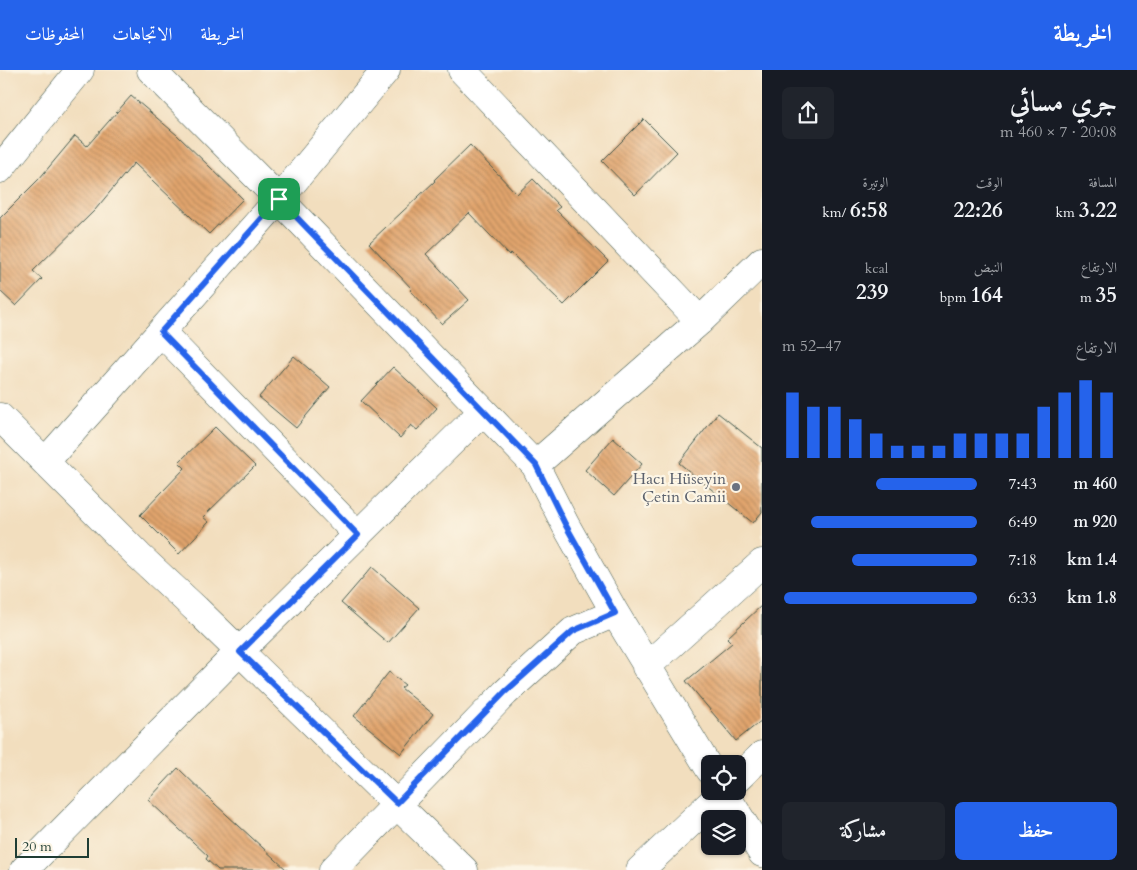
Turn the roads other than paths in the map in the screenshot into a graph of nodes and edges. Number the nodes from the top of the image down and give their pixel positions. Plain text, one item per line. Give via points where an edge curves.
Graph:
1 (80, 70) edge
2 (151, 70) edge
3 (386, 70) edge
4 (462, 70) edge
5 (0, 169) edge
6 (279, 199) junction
7 (762, 261) edge
8 (700, 321) junction
9 (161, 332) junction
10 (483, 411) junction
11 (0, 417) edge
12 (45, 462) junction
13 (536, 465) junction
14 (358, 535) junction
15 (762, 563) edge
16 (615, 613) junction
17 (240, 652) junction
18 (646, 667) junction
19 (701, 756) edge
20 (762, 756) edge
21 (746, 771) edge
22 (714, 800) edge
23 (729, 800) edge
24 (397, 803) junction
25 (762, 853) edge
26 (24, 870) edge
27 (333, 870) edge
28 (464, 870) edge
29 (640, 870) edge

1 - 5 street
2 - 6 street
3 - 6 street
4 - 8 street
6 - 9 street
6 - 10 street
7 - 8 street
8 - 13 street
9 - 12 street
9 - 14 street
10 - 13 street
10 - 14 street
11 - 12 street
12 - 17 street
13 - 16 street
14 - 17 street
15 - 18 street
16 - 18 street
16 - 24 street via 573,631 505,692
17 - 24 street
17 - 26 street
18 - 19 street
20 - 21 street
22 - 29 street
23 - 25 street
24 - 27 street
24 - 28 street

